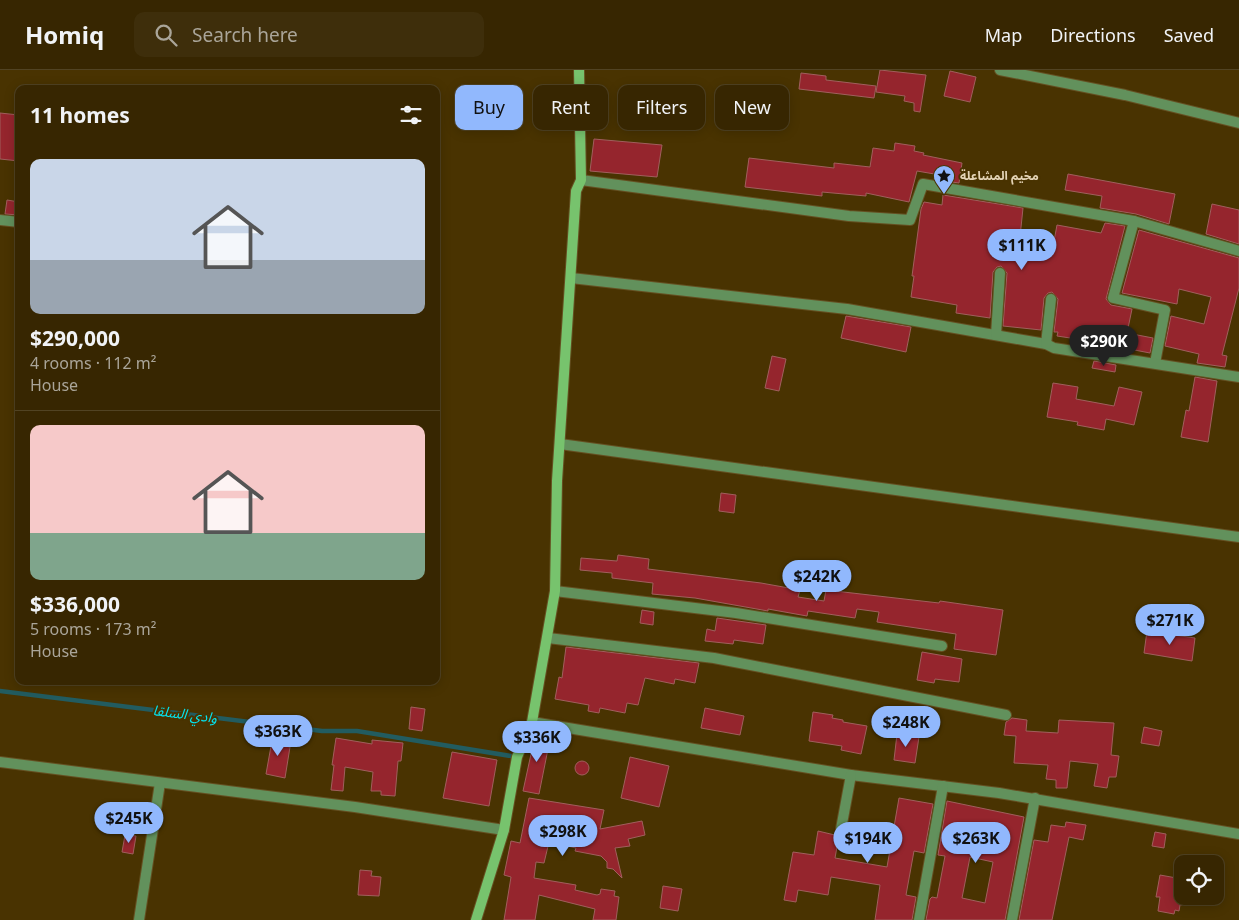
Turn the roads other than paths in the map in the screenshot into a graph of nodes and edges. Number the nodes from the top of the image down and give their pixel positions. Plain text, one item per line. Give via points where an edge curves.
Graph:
1 (579, 70) edge
2 (1000, 70) edge
3 (1239, 123) edge
4 (581, 180) junction
5 (0, 220) edge
6 (1134, 221) junction
7 (15, 222) edge
8 (1239, 251) edge
9 (1000, 273) dead end
10 (571, 278) junction
11 (1051, 299) dead end
12 (996, 335) junction
13 (1046, 344) junction
14 (1155, 363) junction
15 (1239, 377) edge
16 (560, 444) junction
17 (1239, 536) edge
18 (555, 591) junction
19 (548, 638) junction
20 (942, 646) dead end
21 (1006, 715) dead end
22 (532, 722) junction
23 (0, 762) edge
24 (851, 775) junction
25 (160, 783) junction
26 (944, 786) junction
27 (1035, 798) junction
28 (841, 829) dead end
29 (504, 830) junction
30 (1239, 834) edge
31 (139, 920) edge
32 (476, 920) edge
33 (918, 920) edge
34 (1012, 920) edge

1 - 4 street
2 - 3 street via 1125,95
4 - 6 street via 848,216 910,220 923,184
4 - 10 street via 576,192
5 - 7 street
6 - 8 street
6 - 14 street via 1113,298 1165,310
9 - 12 street
10 - 12 street via 847,309
10 - 16 street
11 - 13 street
12 - 13 street
13 - 14 street via 1054,348
14 - 15 street
16 - 17 street
16 - 18 street
18 - 19 street
18 - 20 street via 736,613
19 - 21 street via 714,658
19 - 22 street
22 - 24 street
22 - 29 street via 518,757
23 - 25 street
24 - 26 street
24 - 28 street
25 - 29 street via 355,807
25 - 31 street
26 - 27 street
26 - 33 street
27 - 30 street
27 - 34 street
29 - 32 street

